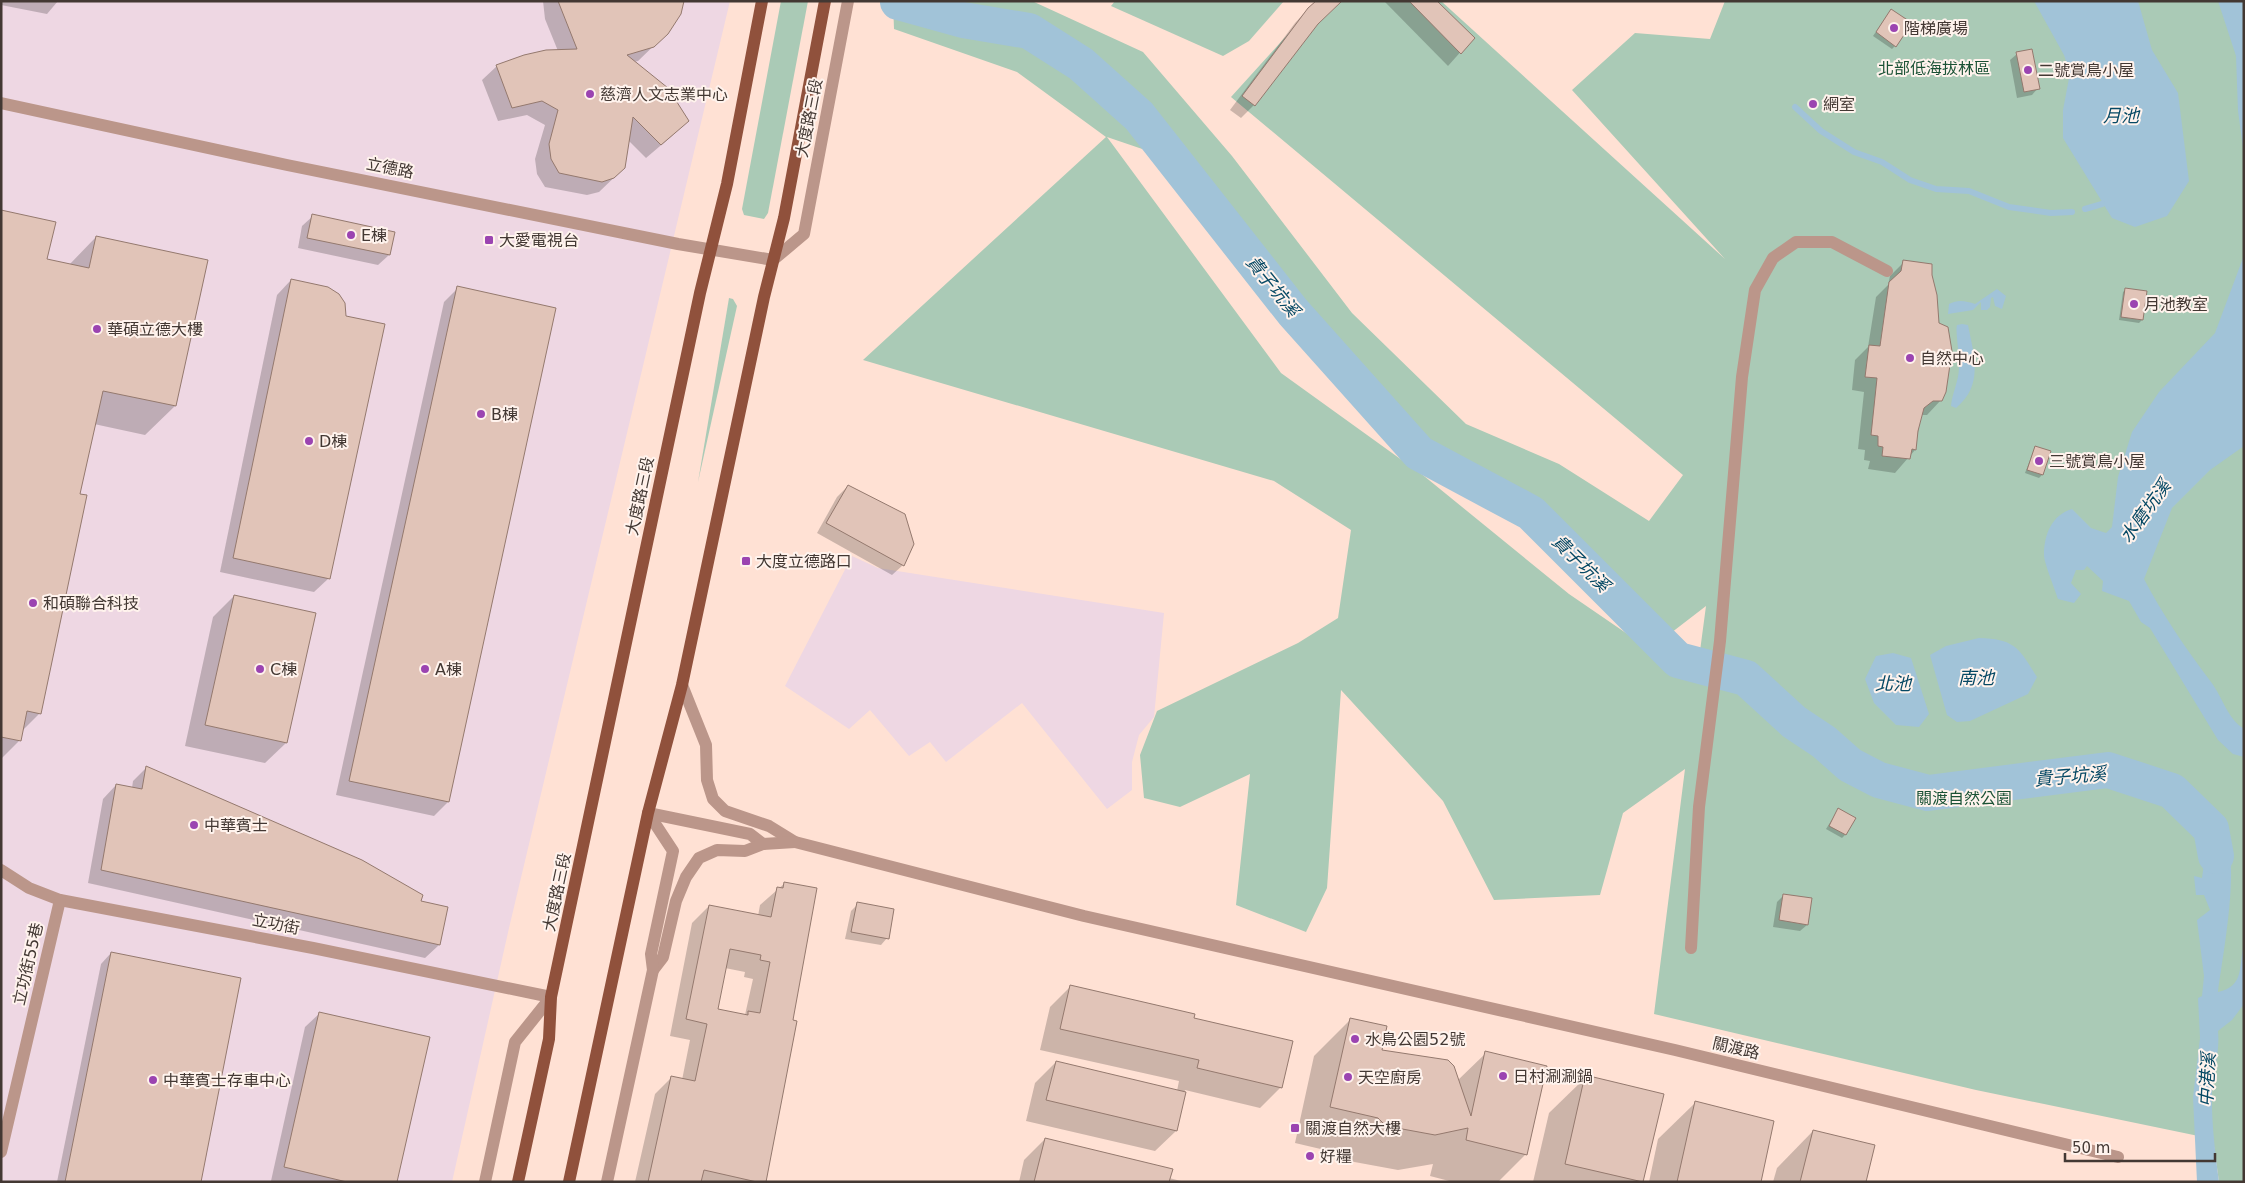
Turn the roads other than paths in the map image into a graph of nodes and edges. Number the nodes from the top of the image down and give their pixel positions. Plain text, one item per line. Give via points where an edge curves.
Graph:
1 (762, 1) edge
2 (825, 1) edge
3 (848, 1) edge
4 (1, 103) edge
5 (710, 248) junction
6 (773, 260) junction
7 (1887, 271) dead end
8 (682, 685) junction
9 (648, 813) junction
10 (795, 842) junction
11 (763, 844) junction
12 (1, 870) edge
13 (60, 900) junction
14 (1691, 948) dead end
15 (654, 970) junction
16 (551, 997) junction
17 (1, 1152) edge
18 (2118, 1157) dead end
19 (485, 1182) edge
20 (518, 1182) edge
21 (569, 1182) edge
22 (608, 1182) edge

1 - 5 main road, 大度路三段 via 727,184
2 - 6 main road, 大度路三段 via 784,218
3 - 6 street, 大度路三段 via 804,234
4 - 5 street, 立德路
5 - 6 street, 立德路
5 - 16 main road, 大度路三段
6 - 8 main road, 大度路三段
7 - 14 street via 1832,242 1796,242 1773,258 1755,290 1742,377 1720,641 1699,807
8 - 9 main road, 大度路三段
8 - 10 street via 706,744 707,780 713,799 725,811 769,826
9 - 11 street via 750,834
9 - 15 street via 673,851 651,954
9 - 21 main road, 大度路三段
10 - 11 street
10 - 18 street, 關渡路 via 1084,916 1693,1054
11 - 15 street via 745,851 717,850 699,858 686,877 676,901 663,957
12 - 13 street, 立功街 via 29,888
13 - 16 street, 立功街
13 - 17 street, 立功街55巷
15 - 22 street
16 - 19 street, 大度路三段 via 515,1042
16 - 20 main road, 大度路三段 via 548,1039

